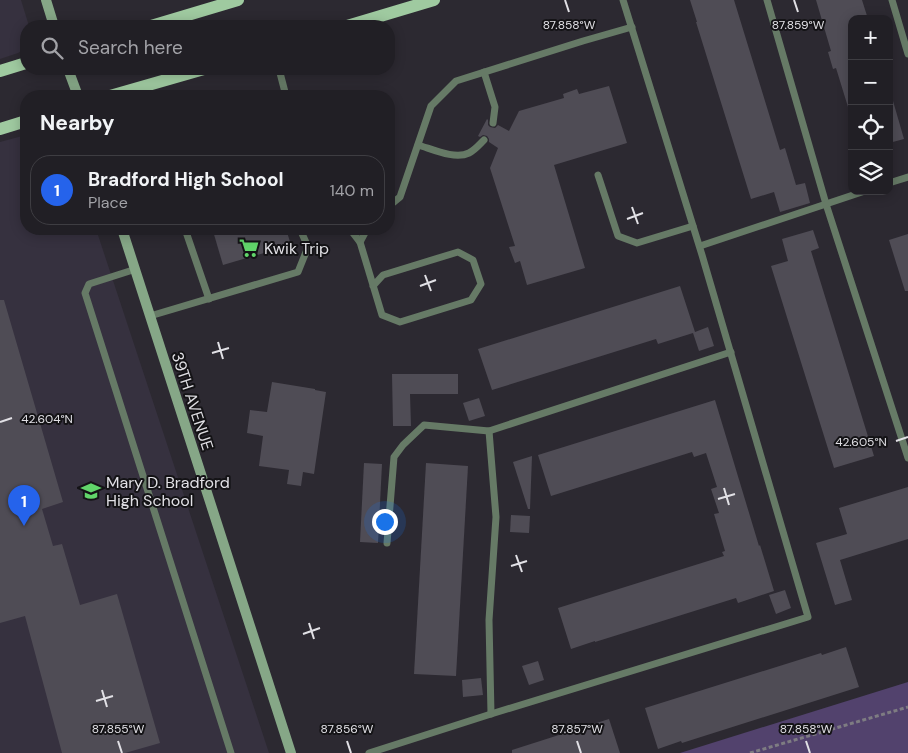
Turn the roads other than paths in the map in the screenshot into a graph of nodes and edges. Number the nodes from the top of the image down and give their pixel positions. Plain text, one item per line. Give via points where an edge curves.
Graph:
1 (46, 0) edge
2 (238, 0) edge
3 (434, 0) edge
4 (623, 0) edge
5 (767, 0) edge
6 (892, 0) edge
7 (52, 20) edge
8 (171, 20) edge
9 (367, 20) edge
10 (632, 27) junction
11 (908, 54) edge
12 (20, 65) edge
13 (0, 71) edge
14 (484, 72) junction
15 (70, 75) edge
16 (183, 75) edge
17 (281, 75) edge
18 (76, 90) edge
19 (131, 90) edge
20 (284, 90) edge
21 (20, 123) edge
22 (493, 123) dead end
23 (0, 128) edge
24 (484, 140) dead end
25 (418, 145) junction
26 (598, 174) dead end
27 (908, 177) edge
28 (893, 182) edge
29 (853, 195) edge
30 (395, 201) edge
31 (826, 204) junction
32 (693, 226) junction
33 (124, 235) edge
34 (186, 235) edge
35 (303, 235) edge
36 (355, 235) edge
37 (364, 235) edge
38 (360, 242) junction
39 (700, 246) junction
40 (136, 269) junction
41 (373, 286) junction
42 (209, 299) junction
43 (150, 316) junction
44 (731, 352) junction
45 (489, 431) junction
46 (908, 458) edge
47 (387, 543) dead end
48 (491, 714) junction
49 (231, 753) edge
50 (291, 753) edge
51 (369, 753) edge

1 - 7 street
2 - 8 main road
3 - 9 main road
4 - 10 lane
5 - 31 lane
6 - 11 lane
10 - 14 lane
10 - 32 lane
12 - 13 main road
14 - 22 lane via 495,107
14 - 25 lane via 456,81 431,106
15 - 18 street
16 - 19 main road
17 - 20 lane
21 - 23 main road
24 - 25 lane via 467,154 454,156
25 - 30 lane via 400,196
26 - 32 lane via 618,236 637,243
27 - 28 lane
29 - 31 lane
31 - 39 lane
31 - 46 lane
32 - 39 lane
33 - 40 street, 39TH AVENUE
34 - 42 lane
35 - 42 lane via 308,247 298,272
36 - 38 lane
37 - 38 lane
38 - 41 lane
39 - 44 lane
40 - 43 street, 39TH AVENUE
40 - 49 lane via 89,284 85,293
41 - 41 lane via 383,275 458,252 473,260 481,284 471,300 400,322 382,315
42 - 43 lane
43 - 50 street, 39TH AVENUE
44 - 45 lane
44 - 48 lane via 808,617
45 - 47 lane via 424,425 403,445 394,457
45 - 48 lane via 496,517 489,620
48 - 51 lane

